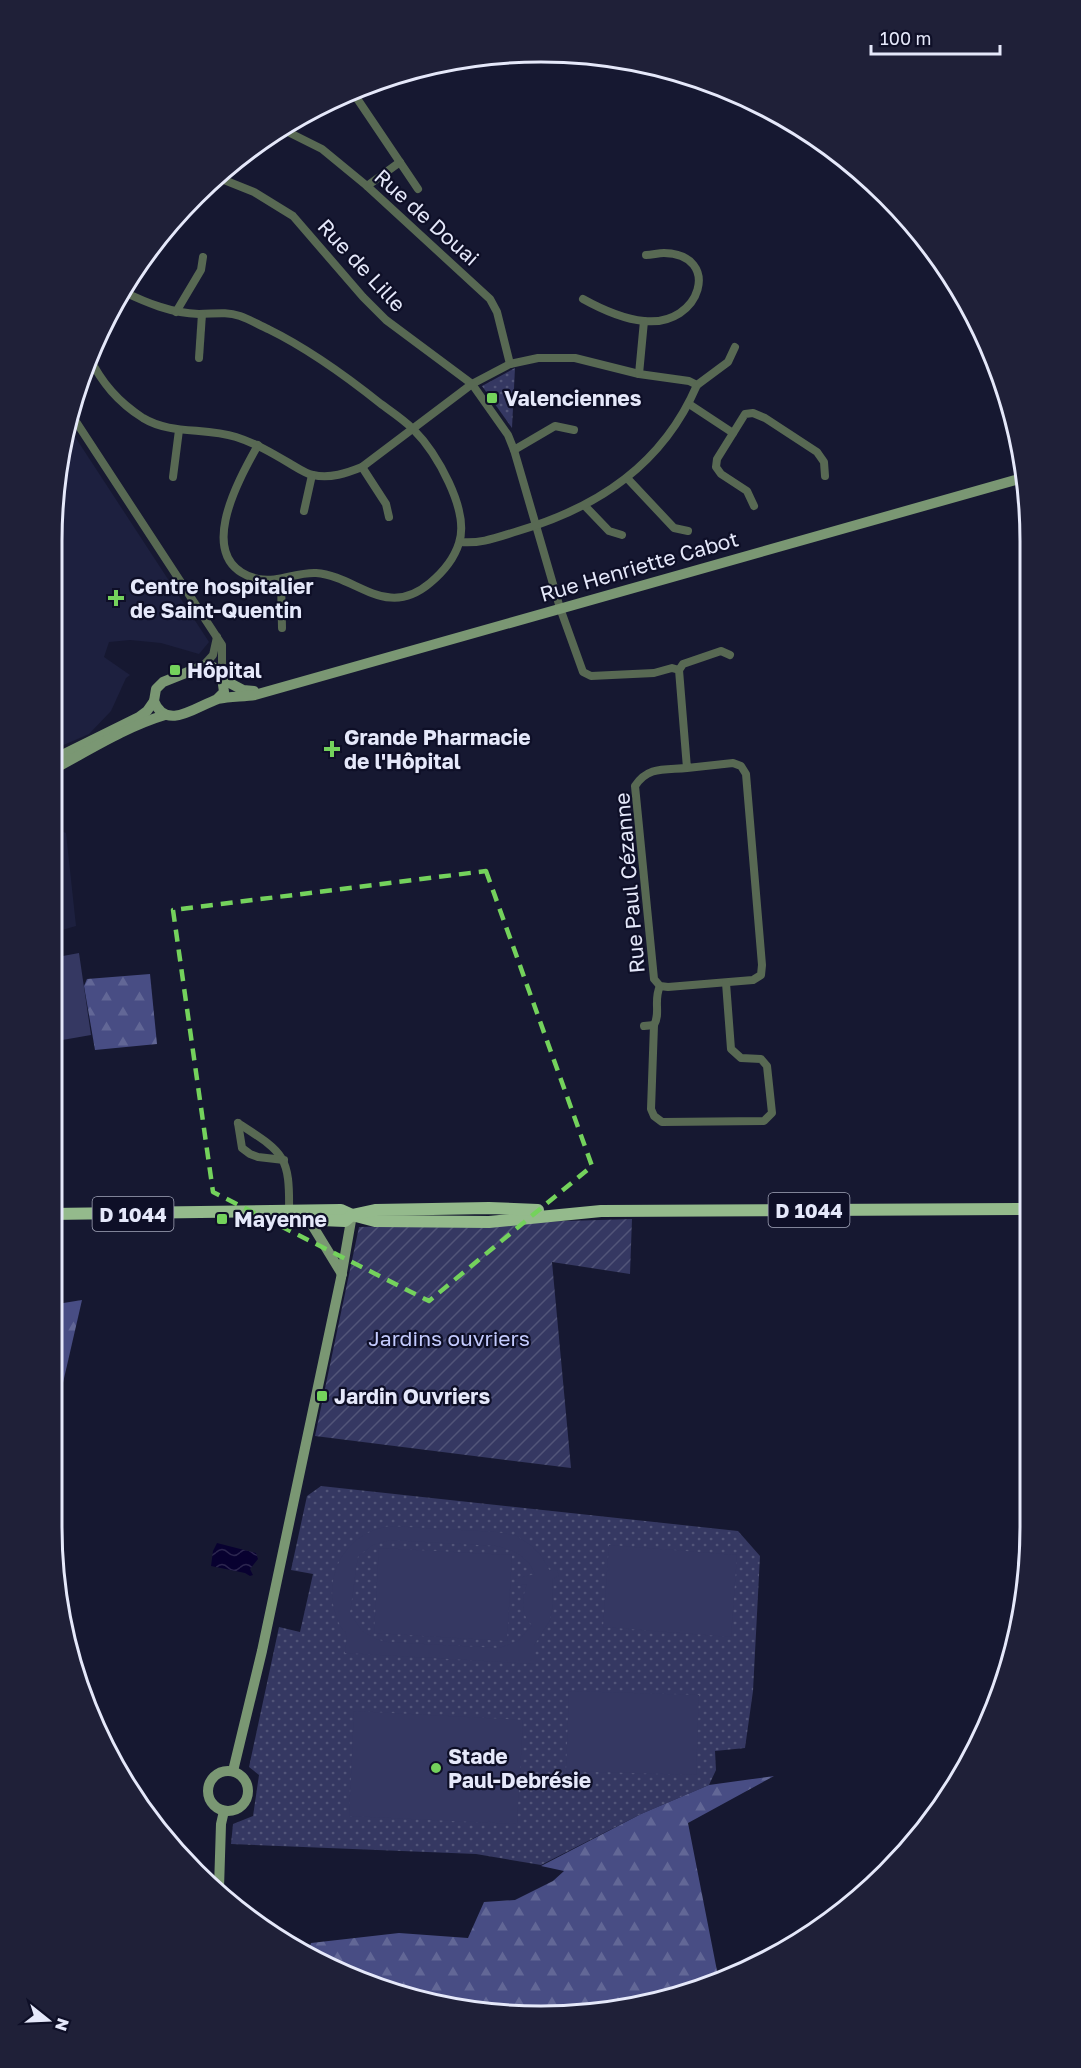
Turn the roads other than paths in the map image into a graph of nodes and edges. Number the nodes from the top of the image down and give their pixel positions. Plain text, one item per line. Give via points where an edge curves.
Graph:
1 (357, 98) edge
2 (290, 133) edge
3 (400, 162) junction
4 (225, 180) edge
5 (367, 186) junction
6 (418, 189) dead end
7 (646, 255) dead end
8 (203, 257) dead end
9 (130, 295) edge
10 (583, 299) dead end
11 (176, 312) junction
12 (202, 314) junction
13 (644, 321) junction
14 (735, 347) dead end
15 (199, 358) dead end
16 (510, 364) junction
17 (94, 368) edge
18 (639, 374) junction
19 (472, 384) junction
20 (697, 385) junction
21 (689, 404) junction
22 (77, 423) edge
23 (179, 430) junction
24 (414, 430) junction
25 (574, 430) dead end
26 (733, 433) junction
27 (258, 445) junction
28 (514, 450) junction
29 (362, 467) junction
30 (312, 476) junction
31 (825, 476) dead end
32 (173, 477) dead end
33 (627, 478) junction
34 (1015, 480) edge
35 (585, 506) junction
36 (754, 506) dead end
37 (304, 511) dead end
38 (389, 517) dead end
39 (536, 526) junction
40 (688, 531) dead end
41 (622, 535) dead end
42 (460, 542) junction
43 (281, 580) junction
44 (560, 608) junction
45 (282, 628) dead end
46 (217, 636) junction
47 (730, 656) dead end
48 (203, 666) junction
49 (679, 670) junction
50 (223, 678) junction
51 (263, 692) junction
52 (217, 699) junction
53 (154, 701) junction
54 (165, 715) junction
55 (62, 755) edge
56 (62, 765) edge
57 (687, 768) junction
58 (726, 983) junction
59 (660, 986) junction
60 (654, 1025) junction
61 (644, 1026) dead end
62 (284, 1160) junction
63 (1020, 1209) edge
64 (62, 1214) edge
65 (289, 1215) junction
66 (352, 1215) junction
67 (309, 1220) junction
68 (342, 1274) junction
69 (233, 1772) junction
70 (224, 1811) junction
71 (219, 1882) edge

1 - 3 street
2 - 5 street, Rue de Douai via 322,148
3 - 5 street
3 - 6 street
4 - 19 street, Rue de Lille via 254,192 293,216 386,320
5 - 16 street, Rue de Douai via 490,299
7 - 13 street via 680,256 696,268 699,279 698,291 682,313 664,320
8 - 11 street via 201,270
9 - 11 street
10 - 13 street via 601,309
11 - 12 street
12 - 15 street
12 - 24 street via 240,316 289,340 349,378
13 - 18 street
14 - 20 street via 728,362
16 - 18 street via 538,358 575,358
16 - 19 street
17 - 23 street via 123,404 145,419
18 - 20 street
19 - 24 street
19 - 28 street, Rue de Lille
20 - 21 street
21 - 26 street
21 - 33 street via 660,445
22 - 46 street
23 - 27 street via 223,433
23 - 32 street
24 - 29 street
24 - 42 street via 447,477 458,506
25 - 28 street via 555,426
26 - 31 street via 744,414 765,418 817,452 824,462
26 - 36 street via 716,466 721,474 747,490
27 - 30 street
27 - 43 street via 229,502 223,540 226,554 246,574
28 - 39 street, Rue de Lille
29 - 30 street via 347,474
29 - 38 street via 386,504
30 - 37 street
33 - 35 street
33 - 40 street via 674,528
34 - 44 street, Rue Henriette Cabot
35 - 39 street
35 - 41 street via 609,531
39 - 42 street via 477,543
39 - 44 street, Rue de Lille
42 - 43 street via 436,578 415,593 400,597 368,593 319,573
43 - 45 street
44 - 49 street, Rue de Lille via 579,667 586,674
44 - 51 street, Rue Henriette Cabot
46 - 48 street via 213,655
46 - 50 street via 222,645
47 - 49 street via 721,651 683,664
48 - 50 street, Rue Henriette Cabot via 213,668
48 - 53 street via 163,682 156,688
49 - 57 street
50 - 51 street, Rue Henriette Cabot via 243,690
50 - 52 street via 224,692
51 - 52 street, Rue Henriette Cabot
52 - 54 street, Rue Henriette Cabot via 177,716
53 - 54 street
53 - 55 street via 139,717
54 - 56 street
57 - 58 street, Rue Paul Cézanne via 733,763 746,774 761,975 753,980
57 - 59 street, Rue Paul Cézanne via 650,771 635,786 654,979
58 - 59 street, Rue Paul Cézanne
58 - 60 street via 731,1049 741,1058 761,1059 767,1066 772,1113 764,1121 662,1122 654,1116
59 - 60 street
60 - 61 street
62 - 62 street via 250,1154 242,1148 238,1123 272,1146
62 - 65 street
63 - 66 main road, D 1044 via 590,1212 489,1222 375,1221
64 - 65 main road, D 1044
65 - 66 main road, D 1044 via 341,1210
65 - 67 main road, D 1044
66 - 67 main road, D 1044 via 345,1221
66 - 68 street
67 - 68 street
68 - 69 street
69 - 70 street via 243,1778 247,1795 241,1806
69 - 70 street via 220,1772 208,1787 209,1800
70 - 71 street

